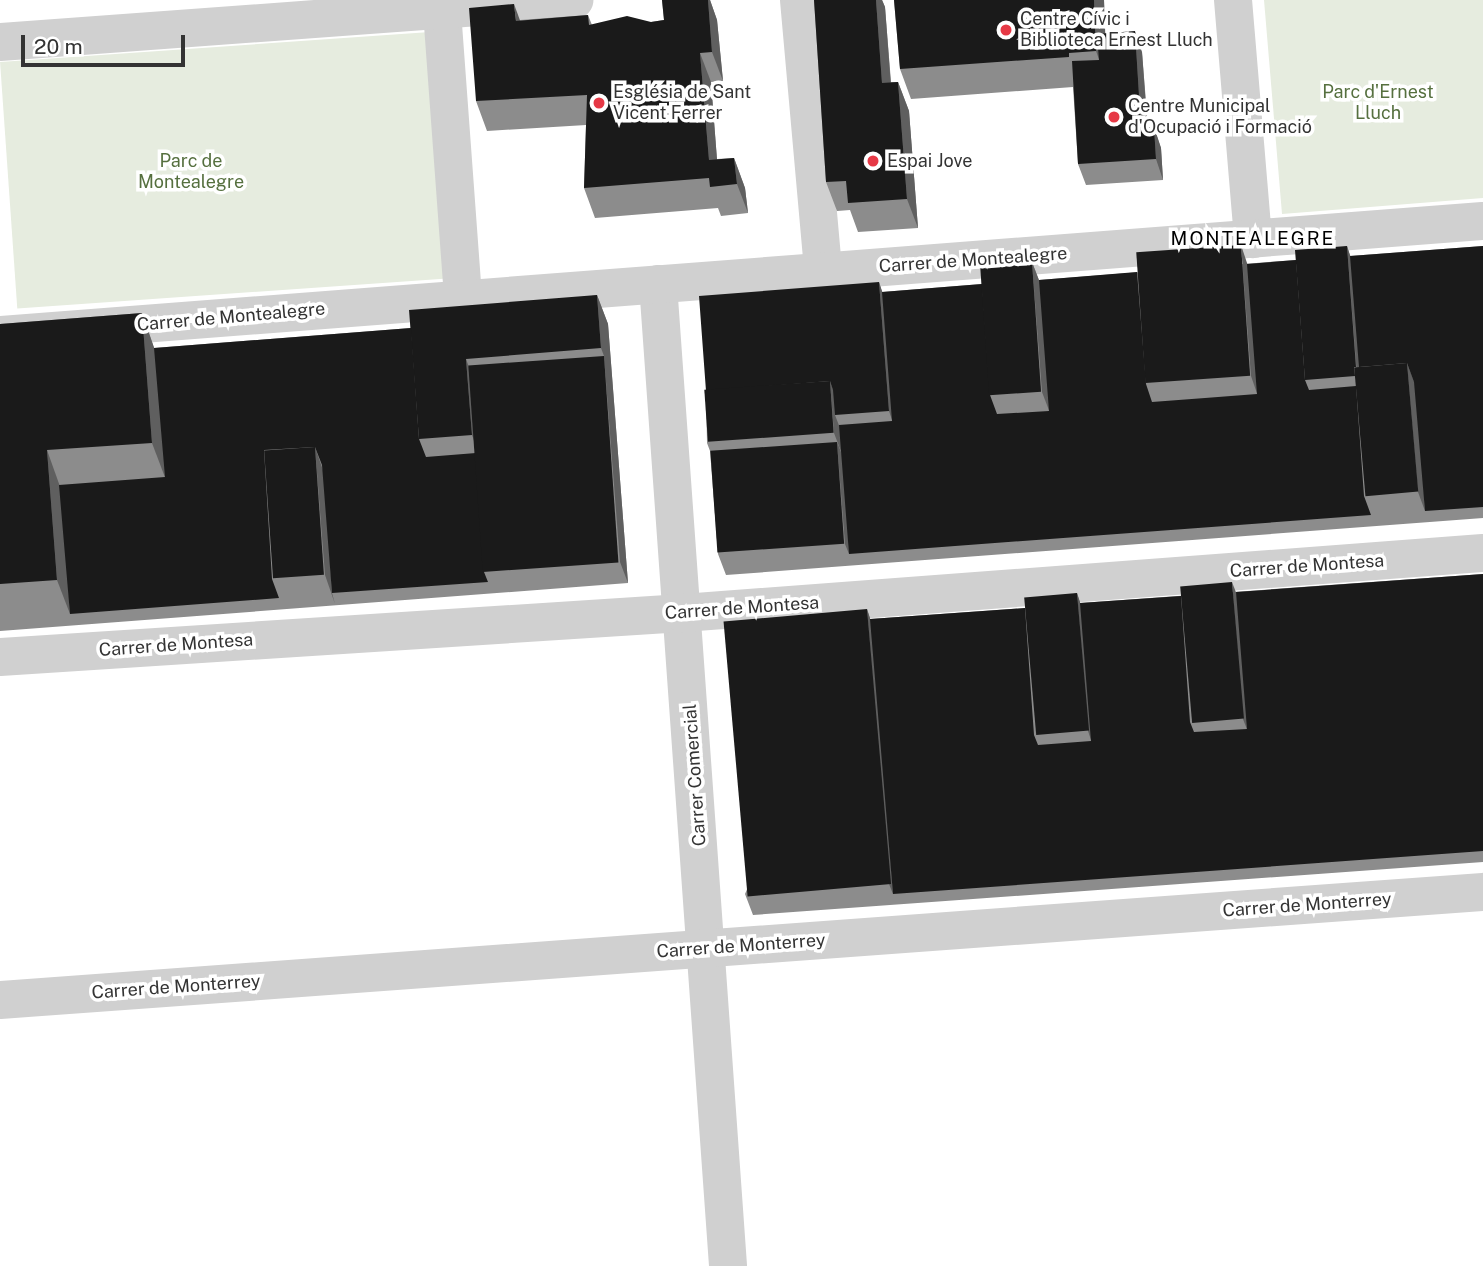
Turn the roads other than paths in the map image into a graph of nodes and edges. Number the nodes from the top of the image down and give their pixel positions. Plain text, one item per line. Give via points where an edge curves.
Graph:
1 (574, 0) edge
2 (799, 0) edge
3 (1233, 0) edge
4 (442, 11) junction
5 (0, 41) edge
6 (1483, 221) edge
7 (1253, 239) junction
8 (823, 271) junction
9 (658, 284) junction
10 (463, 298) junction
11 (0, 335) edge
12 (1483, 553) edge
13 (683, 613) junction
14 (0, 657) edge
15 (1483, 892) edge
16 (707, 948) junction
17 (0, 1000) edge
18 (729, 1266) edge

1 - 4 street
2 - 8 street
3 - 7 street
4 - 5 street
4 - 10 street
6 - 7 street, Carrer de Montealegre
7 - 8 street, Carrer de Montealegre
8 - 9 street, Carrer de Montealegre
9 - 10 street, Carrer de Montealegre
9 - 13 street, Carrer Comercial
10 - 11 street, Carrer de Montealegre
12 - 13 street, Carrer de Montesa
13 - 14 street, Carrer de Montesa
13 - 16 street, Carrer Comercial
15 - 16 street, Carrer de Monterrey
16 - 17 street, Carrer de Monterrey
16 - 18 street, Carrer Comercial

